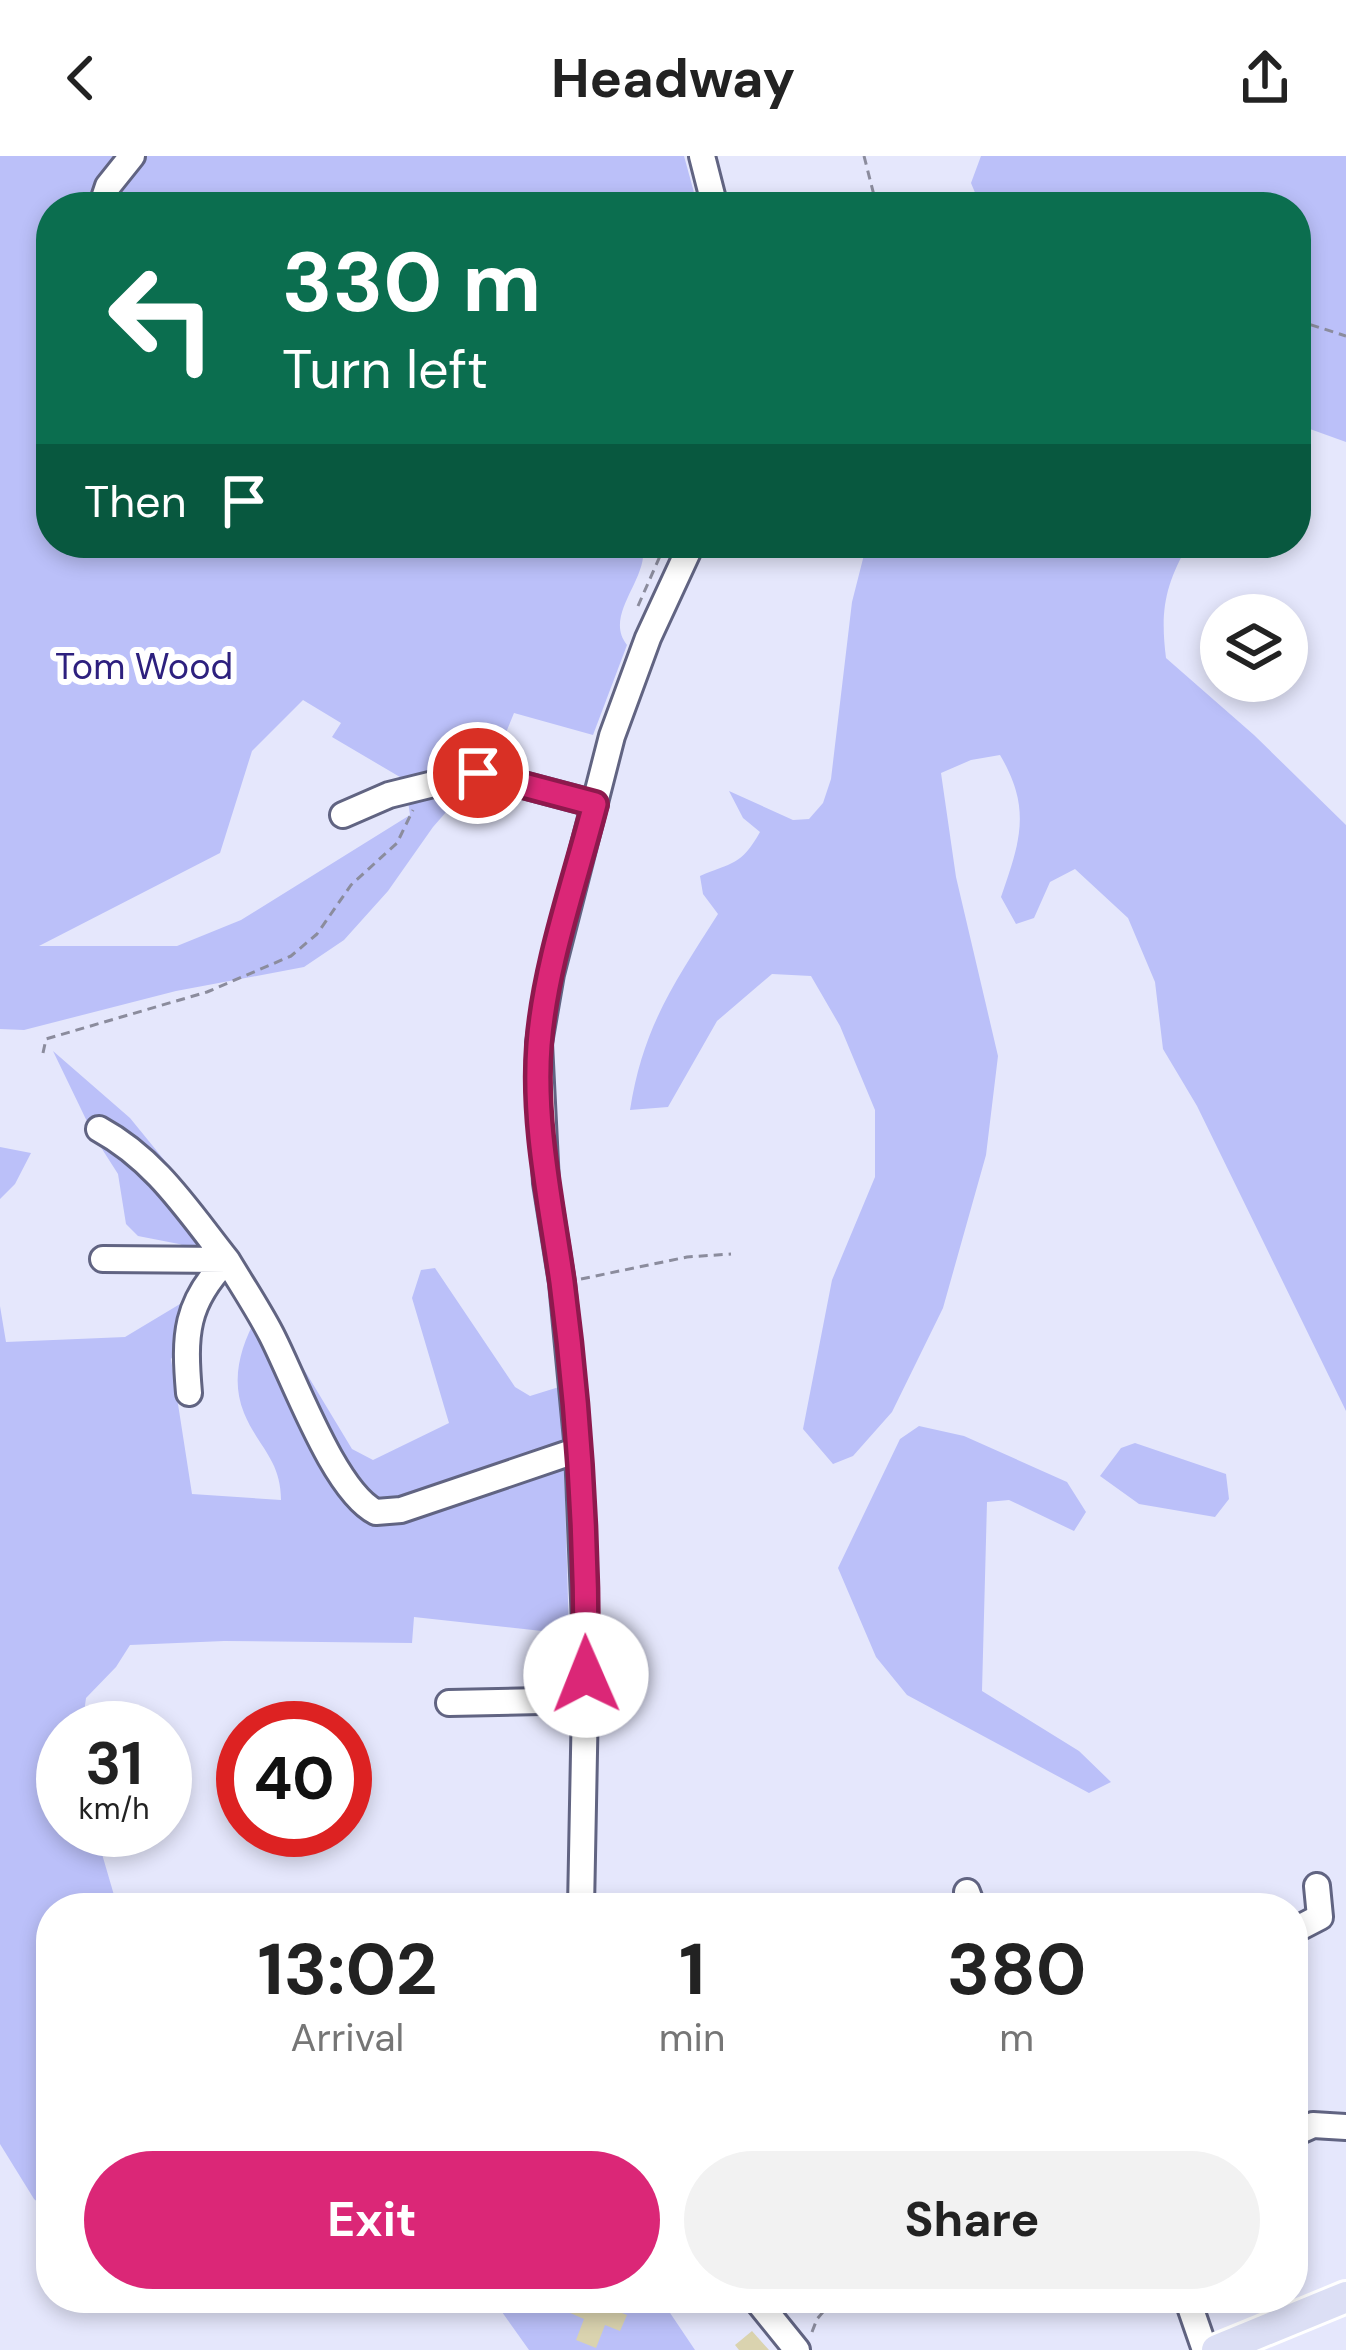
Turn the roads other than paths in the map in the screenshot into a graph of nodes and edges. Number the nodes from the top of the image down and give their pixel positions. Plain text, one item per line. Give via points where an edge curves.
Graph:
1 (132, 156) edge
2 (702, 156) edge
3 (106, 192) edge
4 (711, 192) edge
5 (685, 558) edge
6 (595, 804) junction
7 (343, 815) dead end
8 (99, 1129) dead end
9 (103, 1258) dead end
10 (227, 1260) junction
11 (189, 1393) dead end
12 (578, 1450) junction
13 (586, 1700) junction
14 (449, 1703) dead end
15 (1317, 1886) dead end
16 (581, 1893) edge
17 (1312, 1927) edge
18 (1308, 2127) edge
19 (1346, 2128) edge
20 (1346, 2296) edge
21 (1308, 2312) edge
22 (767, 2313) edge
23 (1192, 2313) edge
24 (1305, 2313) edge
25 (797, 2350) edge
26 (1205, 2350) edge
27 (1217, 2350) edge

1 - 3 street
2 - 4 street
5 - 6 street via 629,686
6 - 7 street via 478,773
6 - 12 street via 539,1043 546,1184
8 - 10 street via 174,1189
9 - 10 street
10 - 11 street via 194,1308
10 - 12 street via 364,1507 401,1510
12 - 13 street
13 - 14 street
13 - 16 street
15 - 17 street
18 - 19 street
20 - 21 main road
22 - 25 street
23 - 26 street
24 - 27 main road

